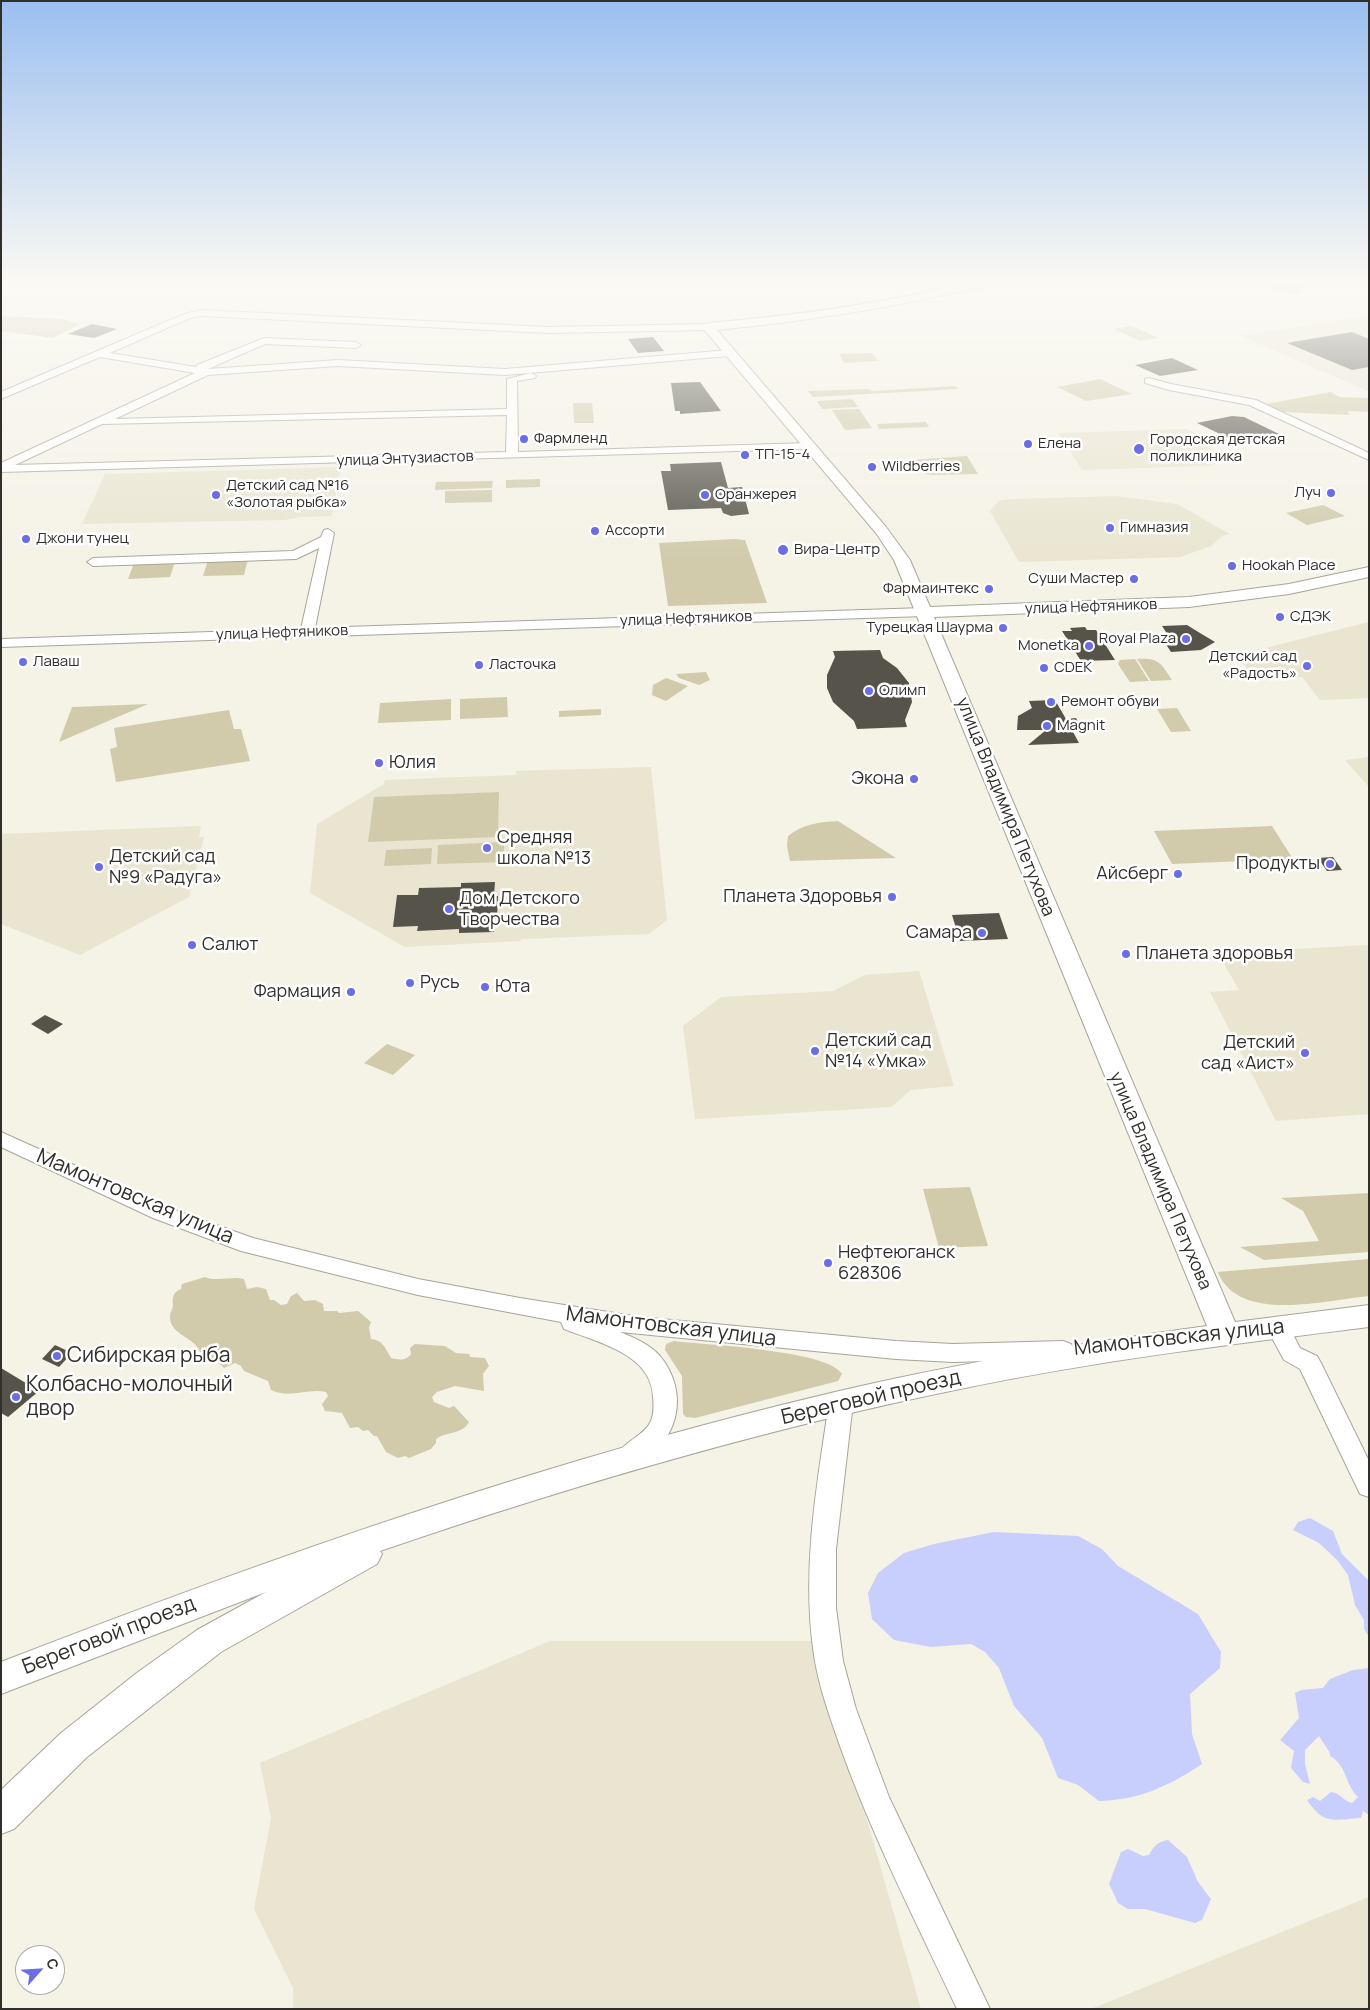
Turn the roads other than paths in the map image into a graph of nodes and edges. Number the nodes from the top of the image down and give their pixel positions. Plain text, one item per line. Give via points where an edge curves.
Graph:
1 (56, 373) edge
2 (204, 373) edge
3 (549, 373) edge
4 (746, 373) edge
5 (1149, 380) dead end
6 (1, 396) edge
7 (512, 412) junction
8 (98, 422) junction
9 (808, 446) junction
10 (512, 456) junction
11 (1369, 458) edge
12 (1, 468) edge
13 (93, 562) dead end
14 (1369, 572) edge
15 (924, 612) junction
16 (307, 632) junction
17 (1, 643) edge
18 (1, 1138) edge
19 (543, 1311) junction
20 (1369, 1316) edge
21 (1278, 1327) junction
22 (1225, 1333) junction
23 (1132, 1347) junction
24 (842, 1403) junction
25 (613, 1463) junction
26 (1369, 1487) edge
27 (434, 1517) junction
28 (11, 1672) edge
29 (1, 1816) edge
30 (974, 2009) edge

1 - 6 street
2 - 8 street
3 - 7 street via 512,379
4 - 9 main road, улица Владимира Петухова
5 - 11 street via 1169,387 1252,402
7 - 8 street
7 - 10 street
8 - 12 street
9 - 10 street, улица Энтузиастов
9 - 15 main road, улица Владимира Петухова via 891,542
10 - 12 street, улица Энтузиастов
13 - 16 street via 296,555 327,536
14 - 15 main road, улица Нефтяников via 1279,591 1189,602
15 - 16 street, улица Нефтяников
15 - 22 main road, улица Владимира Петухова
16 - 17 street, улица Нефтяников
18 - 19 street, Мамонтовская улица via 161,1213 249,1245 418,1287
19 - 23 street, Мамонтовская улица via 649,1327 896,1350 1011,1353
19 - 25 street via 624,1344 645,1355 659,1368 667,1396 665,1415 656,1434 643,1448
20 - 21 main road, Мамонтовская улица
21 - 22 main road, Мамонтовская улица
21 - 26 street via 1292,1354 1309,1363
22 - 23 main road, Мамонтовская улица
23 - 24 main road, Береговой проезд via 958,1377
24 - 25 main road, Береговой проезд
24 - 30 street via 824,1534 821,1584 825,1639 839,1700 867,1783
25 - 27 main road, Береговой проезд
27 - 28 main road, Береговой проезд
27 - 29 main road via 209,1641 74,1745

